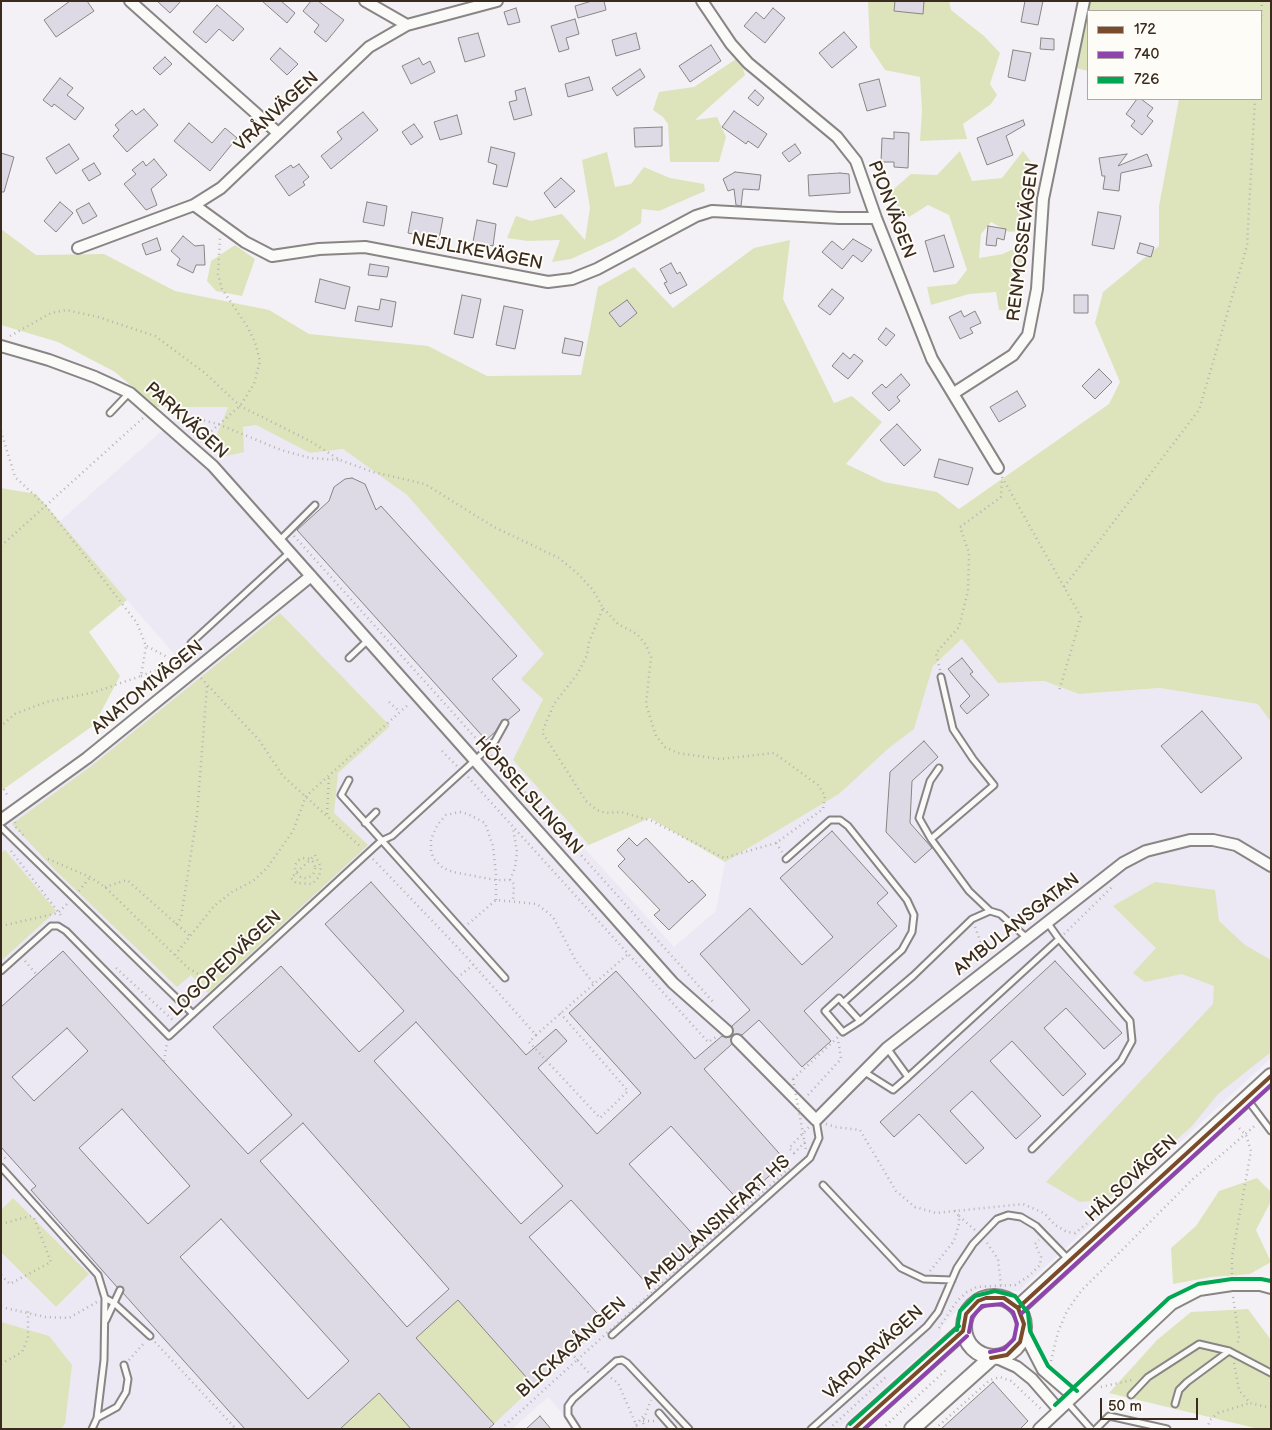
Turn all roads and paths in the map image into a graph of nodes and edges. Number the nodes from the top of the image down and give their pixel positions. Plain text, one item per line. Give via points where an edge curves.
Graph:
1 (130, 1) edge
2 (365, 1) edge
3 (497, 1) edge
4 (702, 1) edge
5 (1084, 1) edge
6 (407, 25) junction
7 (1255, 100) edge
8 (278, 133) junction
9 (194, 205) junction
10 (876, 218) junction
11 (220, 224) junction
12 (78, 248) dead end
13 (3, 343) edge
14 (130, 393) junction
15 (954, 393) junction
16 (240, 406) junction
17 (151, 410) junction
18 (110, 412) dead end
19 (218, 424) junction
20 (1, 431) edge
21 (193, 447) junction
22 (340, 460) junction
23 (998, 468) dead end
24 (315, 505) dead end
25 (46, 506) junction
26 (289, 531) junction
27 (280, 540) junction
28 (1, 546) edge
29 (290, 552) junction
30 (311, 576) junction
31 (1064, 586) junction
32 (603, 608) junction
33 (368, 640) junction
34 (190, 644) dead end
35 (146, 646) junction
36 (349, 658) dead end
37 (176, 662) junction
38 (179, 664) dead end
39 (141, 676) junction
40 (200, 677) dead end
41 (941, 677) joint
42 (207, 684) junction
43 (1059, 691) dead end
44 (418, 696) junction
45 (389, 702) dead end
46 (400, 712) junction
47 (505, 723) dead end
48 (1, 726) edge
49 (442, 750) dead end
50 (486, 750) junction
51 (475, 760) junction
52 (939, 768) dead end
53 (462, 771) junction
54 (329, 776) junction
55 (349, 780) dead end
56 (1, 785) edge
57 (8, 796) dead end
58 (306, 796) junction
59 (376, 812) dead end
60 (327, 815) junction
61 (17, 816) dead end
62 (1, 820) edge
63 (365, 823) junction
64 (1, 827) edge
65 (512, 827) junction
66 (931, 839) junction
67 (29, 841) dead end
68 (381, 841) junction
69 (7, 845) dead end
70 (362, 848) junction
71 (355, 853) dead end
72 (368, 853) junction
73 (46, 857) dead end
74 (311, 859) junction
75 (786, 859) dead end
76 (1271, 866) edge
77 (296, 874) junction
78 (90, 877) junction
79 (319, 877) junction
80 (496, 880) junction
81 (510, 880) junction
82 (316, 881) junction
83 (324, 882) dead end
84 (321, 886) dead end
85 (1113, 886) dead end
86 (105, 887) junction
87 (72, 899) junction
88 (496, 900) junction
89 (513, 900) junction
90 (990, 911) junction
91 (58, 913) junction
92 (972, 919) junction
93 (1047, 922) junction
94 (176, 924) junction
95 (1, 926) edge
96 (463, 929) junction
97 (190, 936) junction
98 (1027, 938) junction
99 (1059, 939) junction
100 (463, 953) junction
101 (628, 954) junction
102 (175, 955) junction
103 (473, 965) junction
104 (989, 967) junction
105 (1, 971) edge
106 (457, 978) dead end
107 (505, 978) dead end
108 (215, 984) dead end
109 (594, 984) junction
110 (843, 1003) junction
111 (716, 1005) dead end
112 (193, 1014) junction
113 (560, 1014) junction
114 (860, 1021) junction
115 (727, 1031) joint
116 (843, 1032) junction
117 (536, 1035) junction
118 (169, 1036) junction
119 (838, 1037) junction
120 (737, 1040) dead end
121 (887, 1048) junction
122 (164, 1061) dead end
123 (863, 1071) junction
124 (1271, 1076) edge
125 (908, 1077) junction
126 (1246, 1099) junction
127 (800, 1104) junction
128 (816, 1120) junction
129 (1271, 1131) edge
130 (1246, 1135) dead end
131 (801, 1136) dead end
132 (805, 1142) junction
133 (1032, 1149) dead end
134 (806, 1150) dead end
135 (1, 1166) edge
136 (792, 1166) dead end
137 (824, 1185) dead end
138 (1107, 1207) dead end
139 (954, 1210) junction
140 (42, 1213) junction
141 (33, 1215) junction
142 (959, 1216) junction
143 (1, 1224) edge
144 (1045, 1234) junction
145 (981, 1235) junction
146 (1070, 1261) junction
147 (1, 1275) edge
148 (924, 1279) junction
149 (952, 1280) junction
150 (1001, 1287) junction
151 (1271, 1288) edge
152 (120, 1290) dead end
153 (105, 1298) junction
154 (114, 1303) junction
155 (1, 1306) edge
156 (1018, 1308) junction
157 (28, 1311) junction
158 (104, 1322) junction
159 (963, 1331) junction
160 (934, 1332) dead end
161 (1024, 1333) junction
162 (612, 1335) dead end
163 (150, 1336) junction
164 (1229, 1351) junction
165 (571, 1353) dead end
166 (935, 1356) junction
167 (994, 1358) junction
168 (577, 1360) junction
169 (1, 1364) edge
170 (1050, 1364) dead end
171 (124, 1365) joint
172 (947, 1370) junction
173 (1271, 1372) edge
174 (887, 1375) dead end
175 (1148, 1377) junction
176 (595, 1379) junction
177 (961, 1385) junction
178 (1098, 1388) dead end
179 (655, 1392) junction
180 (1131, 1395) dead end
181 (972, 1396) junction
182 (1070, 1399) junction
183 (1250, 1403) dead end
184 (1175, 1404) dead end
185 (1059, 1410) junction
186 (645, 1414) junction
187 (659, 1414) dead end
188 (97, 1418) junction
189 (1050, 1418) junction
190 (636, 1428) edge
191 (92, 1429) edge
192 (236, 1429) edge
193 (501, 1429) edge
194 (577, 1429) edge
195 (644, 1429) edge
196 (673, 1429) edge
197 (689, 1429) edge
198 (811, 1429) edge
199 (829, 1429) edge
200 (854, 1429) edge
201 (882, 1429) edge
202 (912, 1429) edge
203 (935, 1429) edge
204 (1039, 1429) edge
205 (1091, 1429) edge
206 (1096, 1429) edge
207 (1168, 1429) edge
208 (1207, 1429) edge

1 - 8 street
2 - 6 street
3 - 6 street, VRÅNVÄGEN
4 - 10 street, PIONVÄGEN via 748,63 837,138 856,161
5 - 15 street, RENMOSSEVÄGEN via 1043,199 1036,289 1028,335 1013,355
6 - 8 street, VRÅNVÄGEN via 369,47
7 - 31 path via 1248,246 1199,410
8 - 9 street, VRÅNVÄGEN via 221,188
9 - 11 street, NEJLIKEVÄGEN
9 - 12 street, VRÅNVÄGEN
10 - 11 street, NEJLIKEVÄGEN via 712,211 696,216 597,269 572,279 548,282 365,247 272,256
10 - 15 street, PIONVÄGEN via 932,359
11 - 16 path via 218,274 222,289 247,326 260,360 254,384
13 - 14 street, PARKVÄGEN
13 - 16 path via 26,325 51,313 66,310 98,316 155,336
14 - 17 street, PARKVÄGEN
14 - 18 lane
15 - 23 street, PIONVÄGEN
16 - 19 path
16 - 22 path via 302,436
17 - 19 path
17 - 21 street, PARKVÄGEN
17 - 25 path
19 - 21 path
19 - 22 path via 290,453
20 - 25 path via 14,476
21 - 27 street, PARKVÄGEN
22 - 32 path via 373,472 425,484 494,527 559,558 593,590
24 - 26 lane
25 - 28 path
25 - 35 path via 137,623
26 - 27 lane
26 - 50 path
27 - 29 street, PARKVÄGEN
29 - 30 street, PARKVÄGEN
29 - 34 lane
30 - 33 street, HÖRSELSLINGAN
30 - 62 street, ANATOMIVÄGEN via 87,758
31 - 41 path via 1002,476 1001,497 960,527 969,553 968,592 959,627 936,653
31 - 43 path via 1081,617
32 - 32 path via 646,645 651,657 646,704 656,736 665,747 678,753 720,760 774,753 818,785 824,796 823,809 776,843 724,858 652,821 621,812 606,813 586,801 542,732 554,704 578,673 587,655
33 - 36 lane
33 - 44 street, HÖRSELSLINGAN
35 - 37 path
35 - 39 path
37 - 38 path
37 - 39 path
39 - 48 path via 95,692 46,702 15,714
40 - 42 path
41 - 66 lane via 953,729 994,785
42 - 58 path via 259,740 283,776
42 - 94 path via 198,815 181,918
44 - 46 path
44 - 51 street, HÖRSELSLINGAN
45 - 46 path
46 - 54 path
47 - 50 lane, LOGOPEDVÄGEN
49 - 53 path
50 - 51 lane, LOGOPEDVÄGEN
50 - 111 path
51 - 53 lane, LOGOPEDVÄGEN
51 - 115 street, HÖRSELSLINGAN via 673,983
52 - 66 lane via 930,781 920,818
53 - 65 path
53 - 68 lane, LOGOPEDVÄGEN via 392,836
54 - 58 path
54 - 60 path
55 - 63 lane via 341,795
56 - 57 path
58 - 60 path
58 - 97 path via 293,832 267,868 214,906
59 - 63 lane
60 - 70 path
61 - 67 path via 15,825
63 - 68 lane
64 - 87 lane
65 - 81 path via 517,852
65 - 101 path
66 - 90 lane via 969,891
68 - 72 lane, LOGOPEDVÄGEN
68 - 96 lane
69 - 91 path
70 - 71 path
70 - 72 path
72 - 100 path
72 - 112 lane, LOGOPEDVÄGEN
73 - 78 path
74 - 77 path
74 - 77 path via 298,860 294,866
74 - 77 path via 315,867 311,876 304,878
74 - 79 path via 315,855 320,862
75 - 110 lane via 830,820 840,820 901,893 914,915 912,932 902,950
76 - 93 street, AMBULANSGATAN via 1236,845 1213,840 1181,842 1146,851 1123,862
77 - 82 path via 291,878 301,885
78 - 86 path
78 - 87 path
79 - 82 path
79 - 83 path
80 - 80 path via 453,872 434,859 431,839 446,815 460,812 485,823 493,846
80 - 81 path
80 - 88 path
81 - 89 path via 514,884
82 - 84 path
85 - 99 path
86 - 94 path via 127,880
86 - 102 path
87 - 91 path
87 - 112 lane
88 - 89 path
88 - 96 path
89 - 109 path via 537,904 548,911
90 - 92 lane
90 - 98 lane via 1000,914
91 - 95 path
92 - 104 path
92 - 114 lane
93 - 98 street, AMBULANSGATAN
93 - 99 lane
94 - 97 path
96 - 100 path
96 - 107 lane
97 - 102 path
98 - 104 street, AMBULANSGATAN
99 - 125 lane
99 - 133 lane via 1130,1021 1132,1041 1121,1061
100 - 103 path
101 - 109 path
101 - 115 path via 708,1042
102 - 108 path via 195,974
103 - 106 path
103 - 117 path
104 - 121 street, AMBULANSGATAN
105 - 118 lane, LOGOPEDVÄGEN via 52,926 58,926
109 - 113 path
110 - 114 lane
110 - 116 lane via 839,998 825,1011
112 - 118 lane, LOGOPEDVÄGEN
113 - 117 path
113 - 117 path via 628,1091 600,1118 529,1042
114 - 116 lane
116 - 119 path
118 - 122 path
119 - 127 path via 841,1059
119 - 132 path, bridge via 793,1079
120 - 127 street
121 - 123 street, AMBULANSGATAN
121 - 125 lane
123 - 125 lane via 893,1090
123 - 128 street, AMBULANSGATAN
124 - 126 street, HÄLSOVÄGEN
126 - 129 lane
126 - 146 street, HÄLSOVÄGEN
127 - 128 street
128 - 139 path via 860,1130 896,1191 915,1207 936,1213
128 - 162 lane, AMBULANSINFART HS via 819,1138 810,1158
130 - 170 path via 1193,1179 1081,1291 1066,1312
131 - 132 path via 789,1148 794,1153
132 - 134 path, bridge
135 - 140 lane
136 - 168 path, BLICKAGÅNGEN, bridge
137 - 148 lane via 901,1268
138 - 139 path via 1075,1233 1067,1232 1044,1213 1023,1204
139 - 142 path
140 - 141 path
140 - 153 lane via 98,1275
141 - 143 path
141 - 147 path via 51,1262 10,1284
142 - 145 path
142 - 148 path via 954,1241
144 - 145 lane, VÅRDARVÄGEN via 1020,1217 1008,1215 997,1219
144 - 146 lane, VÅRDARVÄGEN
144 - 150 path via 1035,1244 1041,1258 1040,1265 1015,1285
145 - 149 lane, VÅRDARVÄGEN
145 - 150 path via 998,1258
146 - 156 street, HÄLSOVÄGEN
148 - 149 lane
149 - 198 lane, VÅRDARVÄGEN via 938,1312 927,1326
150 - 160 path via 977,1287 967,1292
151 - 182 street via 1232,1284 1199,1290 1172,1304
152 - 154 lane
153 - 154 lane
153 - 157 path via 69,1318 46,1317
153 - 158 lane
154 - 158 lane
154 - 163 lane
155 - 157 path
156 - 159 street via 1004,1298 978,1301 966,1314
156 - 161 street
157 - 169 path via 28,1338 22,1352
158 - 188 lane via 104,1360
159 - 166 street
159 - 167 street via 976,1352
161 - 167 street via 1015,1350
161 - 182 street via 1042,1370
163 - 171 path
163 - 192 path
164 - 173 lane
164 - 175 lane via 1199,1344
164 - 184 lane via 1187,1382
165 - 168 path
166 - 172 path
166 - 200 street
167 - 177 street
167 - 185 street via 1017,1367
168 - 176 path
168 - 193 path, BLICKAGÅNGEN
171 - 188 lane via 128,1380 126,1392 117,1407
172 - 177 path
172 - 201 path
174 - 199 path
175 - 178 path
175 - 180 lane
176 - 179 lane via 616,1361 622,1360
176 - 190 path via 612,1378 618,1383
176 - 194 lane via 568,1406 568,1415
177 - 181 path
177 - 202 street
179 - 186 path
179 - 197 lane
181 - 189 path via 990,1380 1012,1381
181 - 203 path
182 - 185 street
182 - 205 lane
183 - 208 path via 1218,1413 1210,1420
185 - 189 street
186 - 190 path
186 - 195 path
187 - 196 lane
188 - 191 lane
189 - 204 street
206 - 207 lane via 1109,1416

